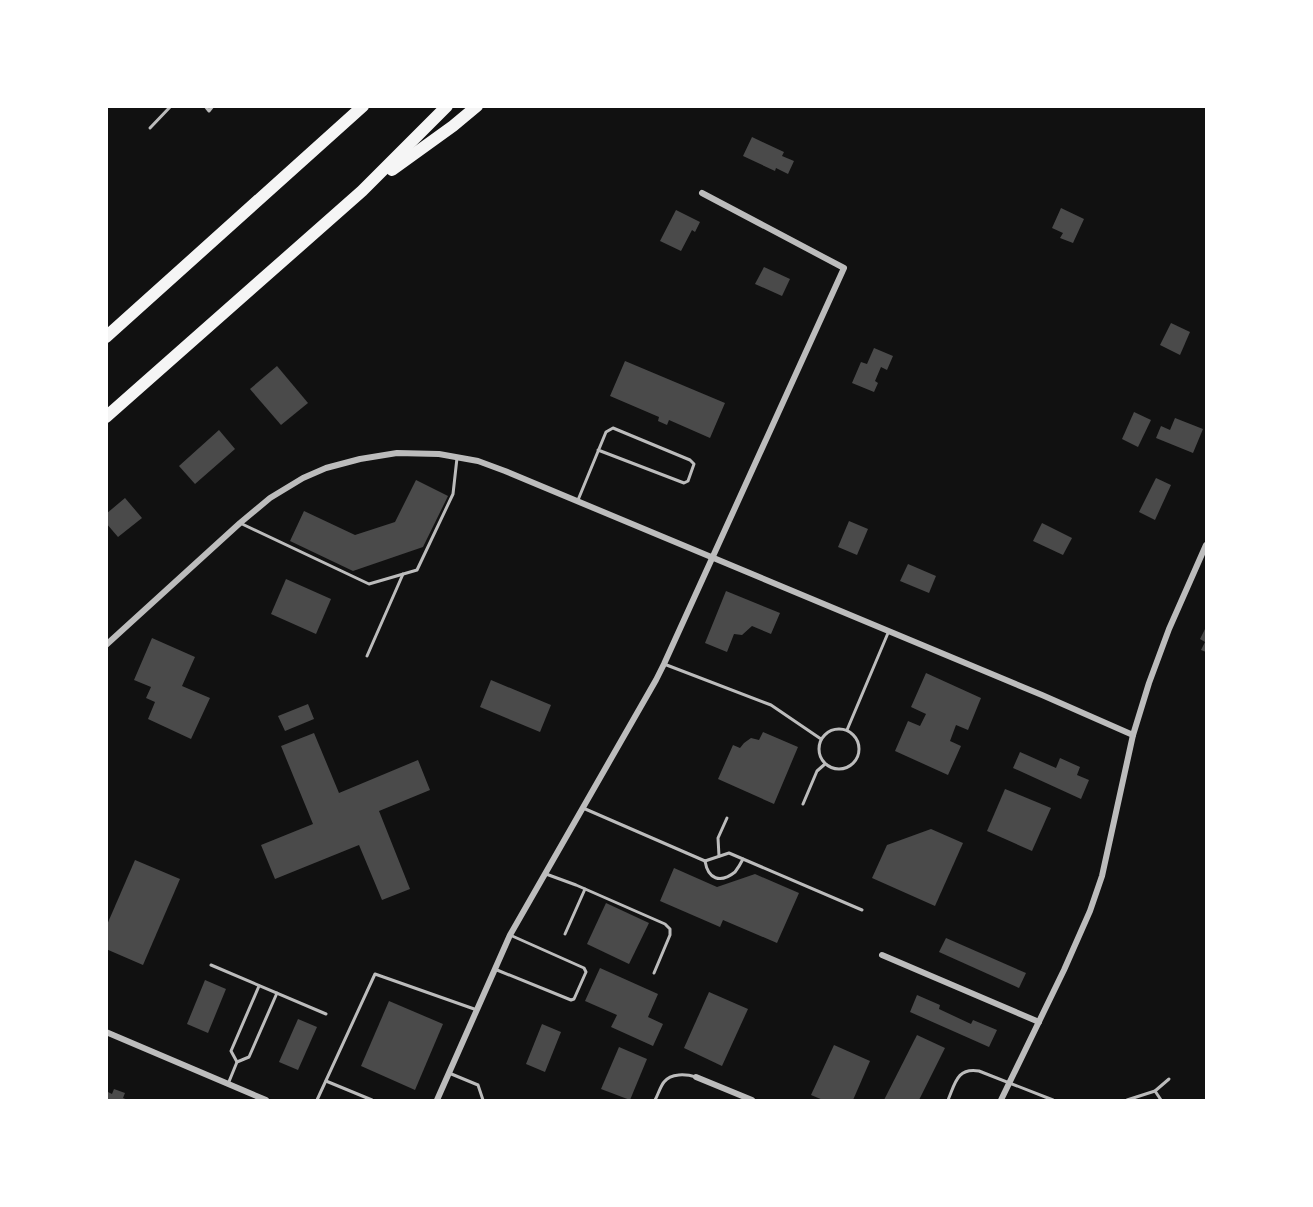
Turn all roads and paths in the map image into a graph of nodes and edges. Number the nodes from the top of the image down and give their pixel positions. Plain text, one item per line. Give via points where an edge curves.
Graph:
1 (171, 106) edge
2 (205, 106) edge
3 (213, 106) edge
4 (363, 106) edge
5 (447, 106) edge
6 (477, 106) edge
7 (150, 128) dead end
8 (362, 191) junction
9 (702, 193) dead end
10 (106, 337) edge
11 (106, 417) edge
12 (598, 450) junction
13 (457, 458) junction
14 (577, 502) junction
15 (240, 523) junction
16 (1206, 545) edge
17 (713, 558) junction
18 (403, 574) junction
19 (889, 631) junction
20 (106, 645) edge
21 (368, 656) dead end
22 (664, 664) junction
23 (847, 730) junction
24 (1133, 735) junction
25 (821, 740) junction
26 (825, 764) junction
27 (803, 804) dead end
28 (583, 808) junction
29 (727, 818) dead end
30 (719, 856) junction
31 (743, 859) junction
32 (705, 861) junction
33 (546, 874) junction
34 (585, 889) junction
35 (862, 910) dead end
36 (565, 934) dead end
37 (510, 935) junction
38 (882, 955) dead end
39 (211, 965) dead end
40 (495, 969) junction
41 (654, 973) dead end
42 (259, 986) junction
43 (277, 993) junction
44 (477, 1010) junction
45 (326, 1014) dead end
46 (1039, 1022) junction
47 (106, 1032) edge
48 (237, 1062) junction
49 (449, 1073) junction
50 (696, 1077) joint
51 (1169, 1079) dead end
52 (326, 1081) junction
53 (1010, 1083) junction
54 (228, 1084) junction
55 (1155, 1091) junction
56 (261, 1100) edge
57 (317, 1101) edge
58 (372, 1101) edge
59 (437, 1101) edge
60 (483, 1101) edge
61 (655, 1101) edge
62 (752, 1101) edge
63 (948, 1101) edge
64 (1001, 1101) edge
65 (1053, 1101) edge
66 (1127, 1101) edge
67 (1161, 1101) edge

1 - 7 lane
2 - 3 lane via 209,111
4 - 10 highway
5 - 8 highway
6 - 8 highway
8 - 11 highway
9 - 17 street via 844,268
12 - 12 lane via 606,432 613,428 694,464 684,483
12 - 14 lane
13 - 14 street via 478,461
13 - 15 street via 397,453 326,468 270,498
13 - 18 lane via 453,494 417,570
14 - 17 street
15 - 18 lane via 369,584
15 - 20 street
16 - 24 street via 1169,629
17 - 19 street
17 - 22 street
18 - 21 lane
19 - 23 lane
19 - 24 street
22 - 25 lane via 771,705
22 - 28 street
23 - 25 lane via 833,729
23 - 26 lane via 857,740 857,759 841,770
24 - 46 street via 1102,876
25 - 26 lane via 819,757
26 - 27 lane via 817,771
28 - 32 lane
28 - 33 street
29 - 30 lane via 718,838
30 - 31 lane via 729,853
30 - 32 lane
31 - 32 lane via 734,872 720,878 709,874
31 - 35 lane
33 - 34 lane
33 - 37 street
34 - 36 lane
34 - 41 lane via 666,924 670,935
37 - 40 street
37 - 40 lane via 586,970 574,999
38 - 46 street
39 - 42 lane
40 - 44 street
42 - 43 lane
42 - 48 lane via 231,1051
43 - 45 lane
43 - 48 lane via 249,1057
44 - 49 street
44 - 52 lane via 375,974
46 - 53 street
47 - 54 street
48 - 54 lane
49 - 59 street
49 - 60 lane via 478,1085
50 - 61 lane via 670,1077
50 - 62 street
51 - 55 lane
52 - 57 lane
52 - 58 lane
53 - 63 lane via 970,1069 962,1072
53 - 64 street
53 - 65 lane
54 - 56 street
55 - 66 lane
55 - 67 lane

